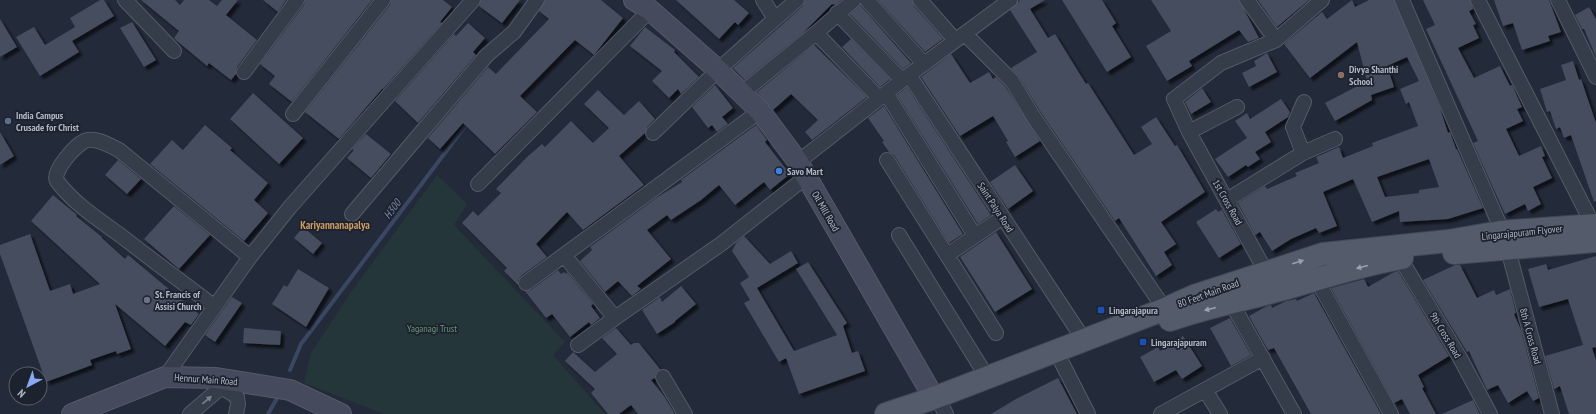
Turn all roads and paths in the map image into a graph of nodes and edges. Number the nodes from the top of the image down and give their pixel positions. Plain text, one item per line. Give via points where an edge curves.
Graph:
1 (125, 0) edge
2 (297, 0) edge
3 (383, 0) edge
4 (474, 0) edge
5 (537, 0) edge
6 (763, 0) edge
7 (797, 0) edge
8 (854, 0) edge
9 (866, 0) edge
10 (920, 0) edge
11 (1010, 0) edge
12 (1247, 0) edge
13 (1320, 0) edge
14 (1402, 0) edge
15 (1478, 0) edge
16 (1558, 0) edge
17 (642, 5) edge
18 (838, 13) junction
19 (774, 19) junction
20 (816, 33) junction
21 (960, 37) junction
22 (1276, 40) junction
23 (174, 51) dead end
24 (924, 64) junction
25 (718, 70) junction
26 (244, 72) dead end
27 (905, 78) junction
28 (1596, 78) edge
29 (742, 93) junction
30 (882, 96) junction
31 (1304, 102) dead end
32 (1237, 107) dead end
33 (760, 111) junction
34 (293, 114) dead end
35 (1189, 132) junction
36 (653, 133) dead end
37 (1335, 139) dead end
38 (1303, 154) junction
39 (887, 160) dead end
40 (802, 170) junction
41 (478, 184) dead end
42 (1228, 200) junction
43 (352, 214) dead end
44 (1003, 217) junction
45 (1594, 220) edge
46 (899, 235) dead end
47 (975, 236) junction
48 (1448, 241) joint
49 (1596, 241) edge
50 (1495, 243) junction
51 (1596, 252) edge
52 (564, 255) junction
53 (947, 255) junction
54 (250, 258) junction
55 (1400, 258) junction
56 (1266, 272) junction
57 (1317, 280) junction
58 (526, 283) dead end
59 (1232, 304) junction
60 (215, 307) junction
61 (1175, 315) junction
62 (616, 318) junction
63 (996, 333) dead end
64 (1084, 340) junction
65 (578, 345) dead end
66 (1263, 358) junction
67 (1062, 363) junction
68 (165, 377) junction
69 (663, 377) dead end
70 (987, 378) junction
71 (223, 384) junction
72 (1205, 390) junction
73 (940, 406) edge
74 (72, 414) edge
75 (190, 414) edge
76 (236, 414) edge
77 (342, 414) edge
78 (685, 414) edge
79 (886, 414) edge
80 (917, 414) edge
81 (1088, 414) edge
82 (1161, 414) edge
83 (1220, 414) edge
84 (1294, 414) edge
85 (1391, 414) edge
86 (1490, 414) edge
87 (1552, 414) edge

1 - 23 street
2 - 26 street
3 - 34 street
4 - 54 street via 290,207
5 - 43 street via 514,32 487,55
6 - 19 street
7 - 19 street
8 - 18 street
9 - 24 street
10 - 21 street
11 - 21 street
12 - 22 street
13 - 22 street
14 - 50 street, 8th A Cross Road
15 - 45 street
16 - 28 street
17 - 25 street, Oil Mill Road
17 - 41 street
18 - 20 street
18 - 27 street, Saint Palya Road
19 - 25 street
20 - 29 street
20 - 30 street
21 - 24 street
21 - 61 street via 1012,81 1033,116
22 - 35 street, 1st Cross Road via 1221,63 1174,99
24 - 27 street
25 - 29 street, Oil Mill Road
25 - 36 street
27 - 30 street
27 - 44 street, Saint Palya Road
29 - 33 street, Oil Mill Road
30 - 40 street
30 - 47 street
31 - 38 street via 1293,127
32 - 35 street
33 - 40 street, Oil Mill Road
33 - 52 street
35 - 42 street, 1st Cross Road
37 - 38 street
38 - 42 street
39 - 53 street
40 - 62 street via 721,244
40 - 73 street, Oil Mill Road
42 - 56 street, 1st Cross Road
44 - 47 street
44 - 64 street, Saint Palya Road
45 - 50 main road, Lingarajapuram Flyover
46 - 70 street
47 - 53 street
48 - 50 main road, Lingarajapuram Flyover
56 -> 48 main road, 80 Feet Main Road via 1323,254
49 - 50 main road, Lingarajapuram Flyover
50 - 51 street
50 - 55 main road, 80 Feet Main Road
50 - 87 street, 8th A Cross Road
52 - 58 street
52 - 62 street
53 - 63 street
54 - 60 street
54 - 60 street via 119,150 94,139 86,140 63,162 56,179 70,195
55 -> 57 main road, 80 Feet Main Road
55 - 86 street, 9th Cross Road
56 - 61 main road, 80 Feet Main Road via 1194,296
57 - 59 main road, 80 Feet Main Road
57 - 85 street
59 -> 61 main road, 80 Feet Main Road
59 - 66 street
60 - 68 street
61 - 64 main road, 80 Feet Main Road
61 - 67 main road, 80 Feet Main Road
62 - 65 street
64 - 70 main road, 80 Feet Main Road
66 - 72 street
66 - 84 street
67 - 73 main road, 80 Feet Main Road
67 - 81 street
68 - 71 street, Hennur Main Road
68 - 74 street, Hennur Main Road
69 - 78 street
70 - 73 main road, 80 Feet Main Road
75 -> 71 street
71 - 76 street via 237,397
71 - 77 street, Hennur Main Road via 290,390
72 - 82 street
72 - 83 street
73 - 79 main road, 80 Feet Main Road
73 - 80 main road, 80 Feet Main Road

